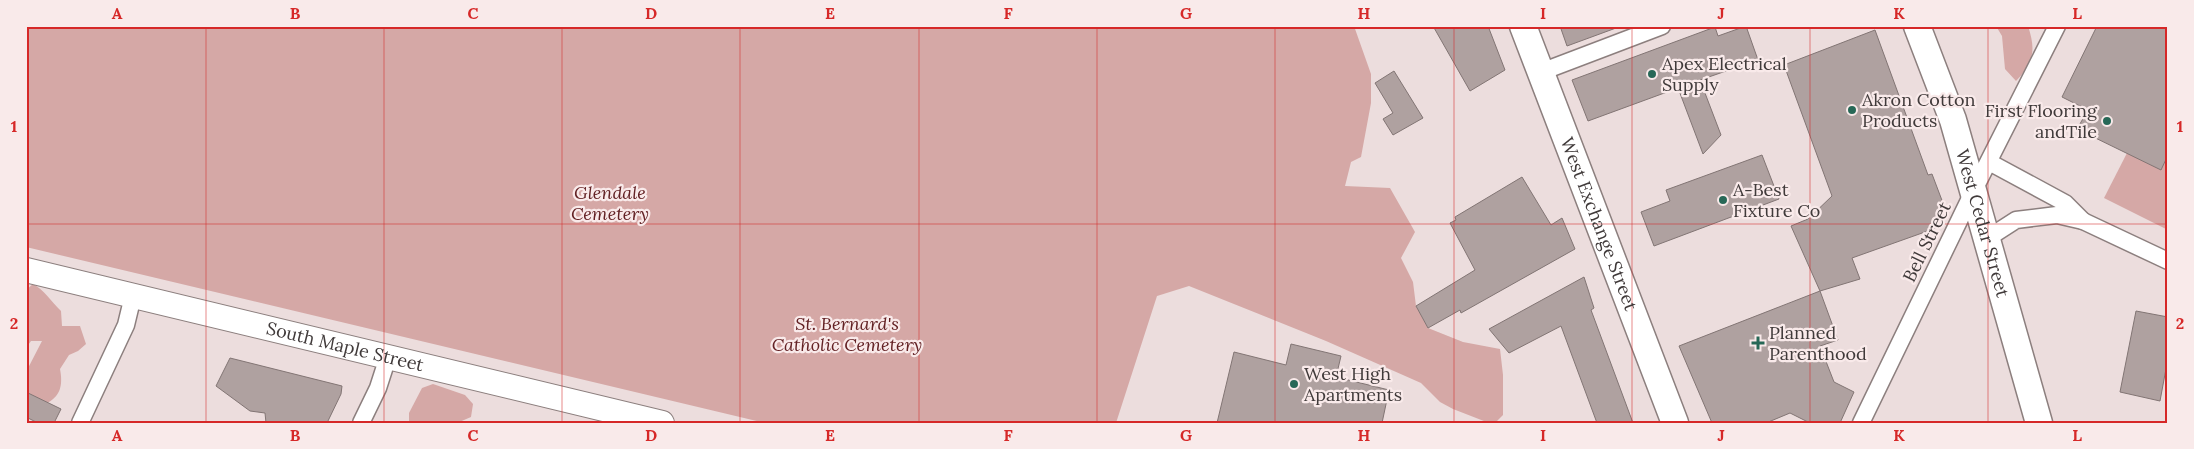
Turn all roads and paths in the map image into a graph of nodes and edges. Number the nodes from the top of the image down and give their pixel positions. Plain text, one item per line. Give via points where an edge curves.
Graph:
1 (1523, 26) edge
2 (1662, 26) edge
3 (1917, 26) edge
4 (2057, 26) edge
5 (1541, 72) junction
6 (1989, 162) junction
7 (1974, 190) junction
8 (2083, 221) junction
9 (1988, 238) junction
10 (2168, 261) edge
11 (26, 270) edge
12 (133, 296) junction
13 (388, 357) junction
14 (80, 423) edge
15 (361, 423) edge
16 (662, 423) edge
17 (1674, 423) edge
18 (1861, 423) edge
19 (2040, 423) edge

1 - 5 main road, West Exchange Street
2 - 5 street
3 - 7 main road, West Cedar Street via 1953,120
4 - 6 street, Bell Street
5 - 17 main road, West Exchange Street
6 - 7 street, Bell Street
6 - 8 street via 2065,202
7 - 9 main road, West Cedar Street
7 - 18 street, Bell Street
8 - 9 street via 2057,215 2016,220
8 - 10 street
9 - 19 main road, West Cedar Street
11 - 12 main road, South Maple Street
12 - 13 main road, South Maple Street
12 - 14 street via 126,325
13 - 15 street
13 - 16 main road, South Maple Street

